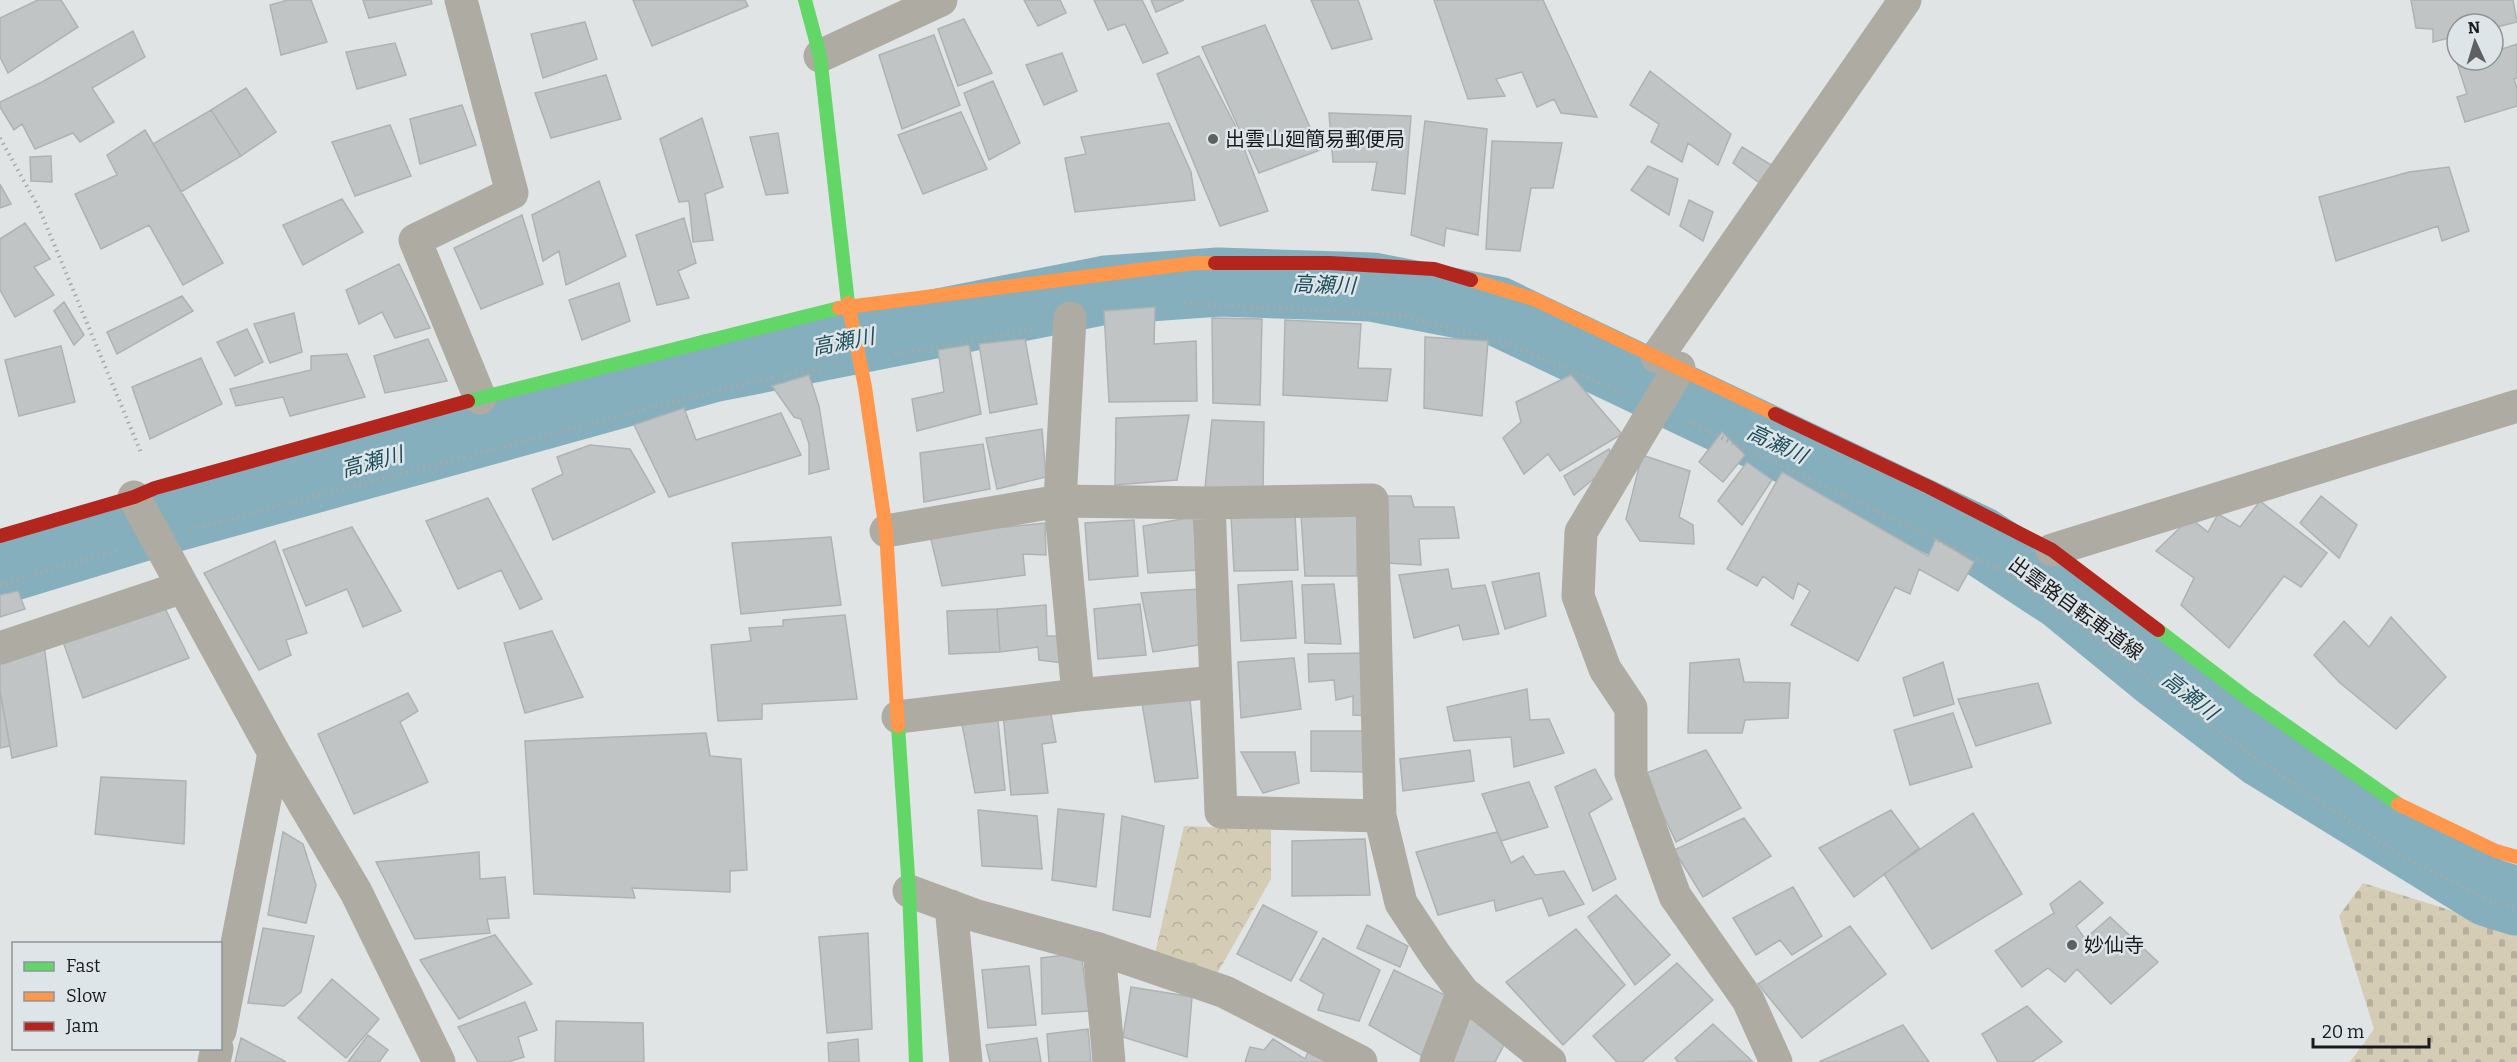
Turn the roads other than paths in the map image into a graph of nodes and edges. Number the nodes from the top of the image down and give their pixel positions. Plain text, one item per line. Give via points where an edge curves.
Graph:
1 (461, 0) edge
2 (805, 0) edge
3 (942, 0) edge
4 (1905, 0) edge
5 (820, 56) junction
6 (848, 306) junction
7 (1070, 318) dead end
8 (1668, 362) junction
9 (480, 398) junction
10 (2517, 406) edge
11 (144, 493) junction
12 (1060, 501) junction
13 (1209, 503) junction
14 (886, 531) junction
15 (0, 536) edge
16 (2052, 550) junction
17 (183, 587) junction
18 (0, 648) edge
19 (1216, 682) junction
20 (1078, 695) junction
21 (898, 717) junction
22 (274, 753) junction
23 (1380, 816) junction
24 (2517, 857) edge
25 (909, 891) junction
26 (951, 906) junction
27 (1099, 949) junction
28 (1464, 992) junction
29 (222, 1021) edge
30 (439, 1062) edge
31 (916, 1062) edge
32 (966, 1062) edge
33 (1109, 1062) edge
34 (1361, 1062) edge
35 (1436, 1062) edge
36 (1550, 1062) edge
37 (1776, 1062) edge

1 - 9 street via 512,193 415,240
2 - 5 street
3 - 5 street
4 - 8 street
5 - 6 street
6 - 8 street via 1194,263 1330,263 1434,269 1534,299
6 - 9 street
6 - 14 street via 865,387
7 - 12 street
8 - 16 street
8 - 37 street via 1656,406 1581,532 1578,596 1605,669 1631,708 1631,774 1675,896 1748,1000
9 - 11 street
10 - 16 street
11 - 15 street
11 - 17 street
12 - 13 street
12 - 14 street
12 - 20 street
13 - 19 street
13 - 23 street via 1372,500
14 - 21 street
16 - 24 street via 2388,800
17 - 18 street
17 - 22 street
19 - 20 street
19 - 23 street via 1221,812
20 - 21 street
21 - 25 street
22 - 29 street
22 - 30 street via 356,892
23 - 28 street via 1401,903
25 - 26 street
25 - 31 street
26 - 27 street
26 - 32 street
27 - 33 street
27 - 34 street via 1225,992
28 - 35 street
28 - 36 street

